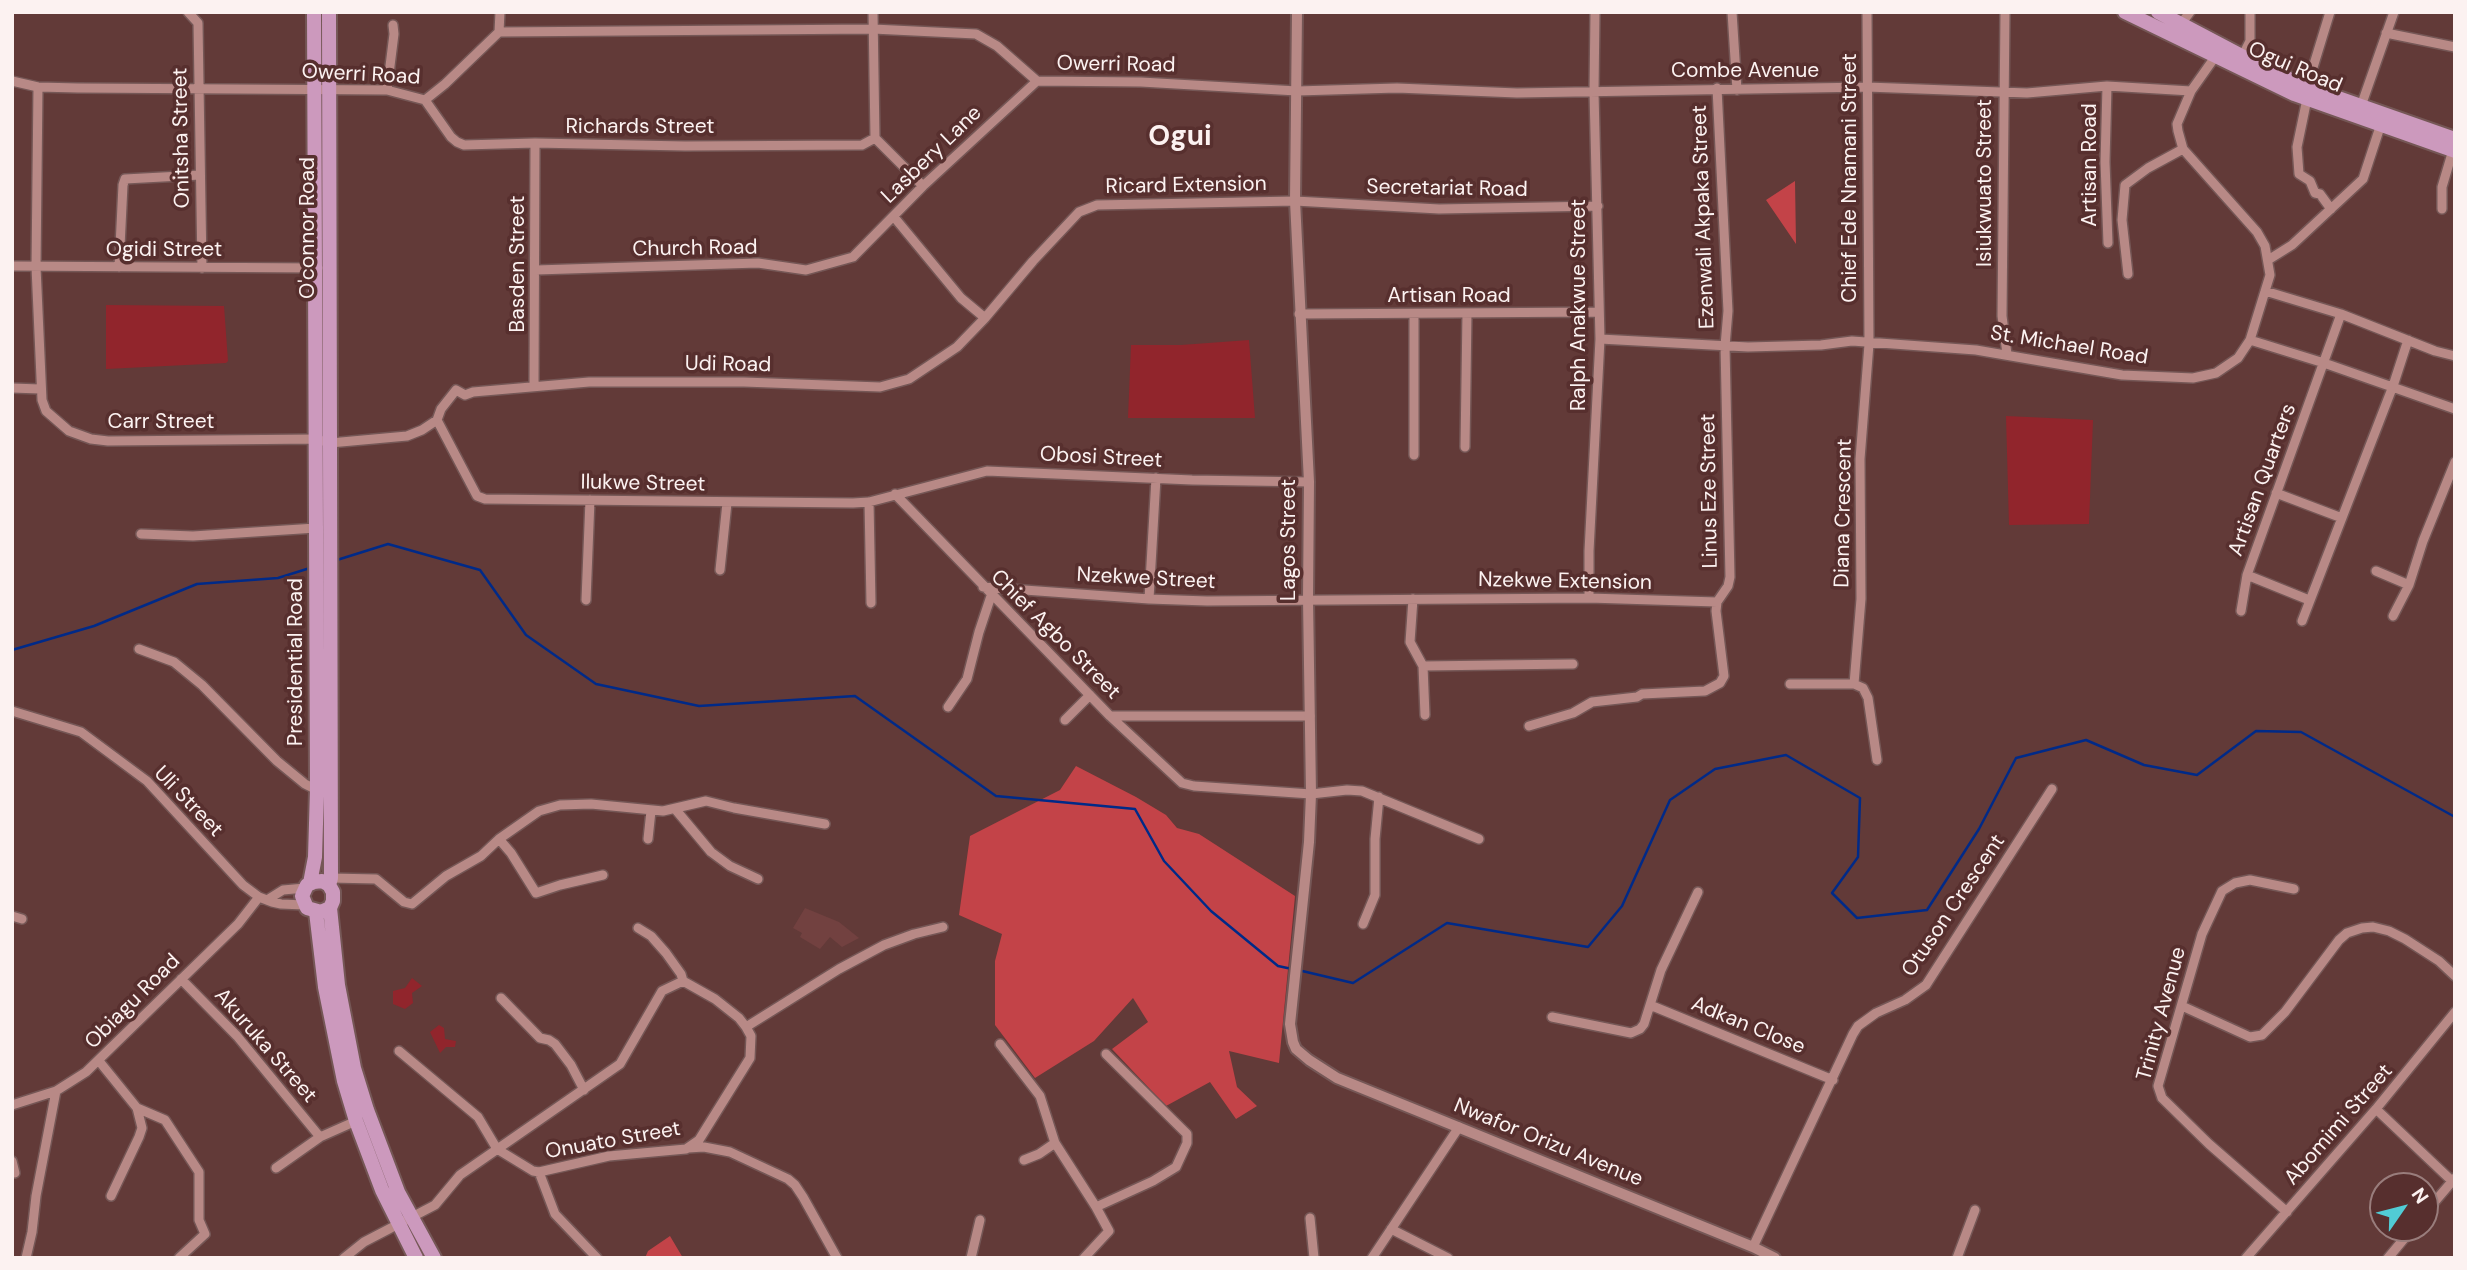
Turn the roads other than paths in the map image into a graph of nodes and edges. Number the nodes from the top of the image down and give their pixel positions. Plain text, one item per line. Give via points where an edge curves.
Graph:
1 (188, 12) edge
2 (314, 12) edge
3 (329, 12) edge
4 (499, 12) edge
5 (873, 12) edge
6 (1297, 12) edge
7 (1595, 12) edge
8 (1732, 12) edge
9 (1867, 12) edge
10 (2005, 12) edge
11 (2125, 12) edge
12 (2158, 12) edge
13 (2250, 12) edge
14 (2330, 12) edge
15 (2393, 12) edge
16 (2185, 18) edge
17 (393, 25) dead end
18 (873, 29) junction
19 (499, 32) junction
20 (2386, 33) junction
21 (2455, 47) edge
22 (2215, 57) junction
23 (2242, 57) junction
24 (12, 81) edge
25 (1037, 81) junction
26 (2107, 86) junction
27 (38, 87) junction
28 (1867, 87) junction
29 (1717, 88) junction
30 (199, 89) junction
31 (321, 89) junction
32 (387, 90) junction
33 (1737, 90) junction
34 (1297, 91) junction
35 (2191, 91) junction
36 (1594, 92) junction
37 (2003, 93) junction
38 (2307, 93) junction
39 (425, 100) junction
40 (2361, 106) junction
41 (2381, 124) junction
42 (875, 138) junction
43 (535, 143) junction
44 (2454, 147) edge
45 (2183, 149) junction
46 (200, 175) junction
47 (922, 186) junction
48 (1295, 201) junction
49 (1598, 206) junction
50 (2331, 209) junction
51 (2442, 209) dead end
52 (1079, 212) joint
53 (894, 217) junction
54 (2123, 233) junction
55 (853, 257) joint
56 (2268, 260) junction
57 (12, 266) edge
58 (36, 267) junction
59 (119, 267) junction
60 (202, 268) junction
61 (322, 268) junction
62 (536, 270) junction
63 (2128, 274) dead end
64 (2265, 291) junction
65 (1598, 312) junction
66 (1466, 313) junction
67 (1299, 314) junction
68 (1414, 314) junction
69 (2341, 314) junction
70 (985, 318) junction
71 (1600, 339) junction
72 (2250, 340) junction
73 (2408, 340) junction
74 (1869, 344) junction
75 (1725, 346) junction
76 (2007, 354) junction
77 (2455, 356) edge
78 (2324, 363) junction
79 (534, 386) junction
80 (2393, 386) junction
81 (12, 388) edge
82 (40, 389) junction
83 (2455, 409) edge
84 (437, 420) junction
85 (323, 441) junction
86 (1465, 447) dead end
87 (1414, 455) dead end
88 (2455, 462) edge
89 (1156, 478) junction
90 (1309, 482) junction
91 (2276, 493) junction
92 (895, 494) junction
93 (590, 500) junction
94 (869, 502) junction
95 (727, 503) junction
96 (2342, 518) junction
97 (321, 527) junction
98 (141, 534) dead end
99 (720, 570) dead end
100 (2376, 571) dead end
101 (2247, 575) junction
102 (2409, 585) junction
103 (984, 587) junction
104 (323, 590) junction
105 (991, 596) junction
106 (1589, 598) junction
107 (1149, 599) junction
108 (1308, 599) junction
109 (1413, 599) junction
110 (586, 600) dead end
111 (2309, 600) junction
112 (1717, 602) junction
113 (872, 603) dead end
114 (2241, 611) dead end
115 (2393, 616) dead end
116 (2302, 621) dead end
117 (139, 649) dead end
118 (1573, 664) dead end
119 (1423, 666) junction
120 (1790, 684) dead end
121 (1854, 684) junction
122 (1090, 695) junction
123 (948, 707) dead end
124 (12, 711) edge
125 (1425, 715) dead end
126 (1110, 716) junction
127 (1310, 716) junction
128 (1065, 720) dead end
129 (1529, 726) dead end
130 (1877, 760) dead end
131 (2052, 789) dead end
132 (317, 790) junction
133 (1311, 794) junction
134 (1379, 797) junction
135 (324, 808) junction
136 (676, 810) junction
137 (651, 811) junction
138 (825, 824) dead end
139 (499, 839) junction
140 (648, 839) dead end
141 (1479, 839) dead end
142 (603, 875) dead end
143 (758, 879) dead end
144 (330, 882) junction
145 (307, 886) junction
146 (2294, 889) dead end
147 (1698, 892) dead end
148 (263, 898) junction
149 (317, 908) junction
150 (1363, 924) dead end
151 (943, 927) dead end
152 (638, 928) dead end
153 (2455, 976) edge
154 (181, 979) junction
155 (683, 981) junction
156 (500, 998) dead end
157 (1650, 1005) junction
158 (2182, 1006) junction
159 (2455, 1012) edge
160 (1552, 1017) dead end
161 (746, 1027) junction
162 (1000, 1044) dead end
163 (399, 1051) dead end
164 (1106, 1054) dead end
165 (1309, 1060) joint
166 (99, 1061) junction
167 (1833, 1080) junction
168 (584, 1090) junction
169 (56, 1091) junction
170 (12, 1105) edge
171 (137, 1108) junction
172 (2376, 1109) junction
173 (356, 1121) junction
174 (1459, 1127) junction
175 (320, 1138) junction
176 (1055, 1143) junction
177 (497, 1149) junction
178 (686, 1149) junction
179 (1024, 1160) dead end
180 (12, 1161) edge
181 (276, 1168) dead end
182 (539, 1172) junction
183 (15, 1173) dead end
184 (2454, 1179) edge
185 (111, 1196) dead end
186 (2439, 1197) edge
187 (1097, 1207) junction
188 (1975, 1210) dead end
189 (2287, 1212) junction
190 (1310, 1218) dead end
191 (980, 1220) dead end
192 (405, 1221) junction
193 (1391, 1229) junction
194 (2401, 1242) edge
195 (1753, 1247) junction
196 (26, 1258) edge
197 (179, 1258) edge
198 (344, 1258) edge
199 (416, 1258) edge
200 (434, 1258) edge
201 (597, 1258) edge
202 (837, 1258) edge
203 (971, 1258) edge
204 (1084, 1258) edge
205 (1314, 1258) edge
206 (1372, 1258) edge
207 (1448, 1258) edge
208 (1775, 1258) edge
209 (1957, 1258) edge
210 (2246, 1258) edge
211 (2388, 1258) edge

1 - 30 street, Onitsha Street via 198,23
2 - 31 main road, O'connor Road
3 - 31 main road, O'connor Road
4 - 19 street
5 - 18 street
6 - 34 street, Lagos Street
7 - 36 street, Ralph Anakwue Street
8 - 33 street, Ezenwali Akpaka Street
9 - 28 street, Chief Ede Nnamani Street
10 - 37 street, Isiukwuato Street
11 - 22 main road, Ogui Road
12 - 16 main road, Ogui Road
13 - 23 street via 2250,41
14 - 38 street
15 - 20 street
16 - 23 main road, Ogui Road
17 - 32 street
18 - 19 street, Owerri Road
18 - 25 street, Owerri Road via 976,34
18 - 42 street
19 - 39 street, Owerri Road
20 - 21 street
20 - 40 street
22 - 35 street
22 - 38 main road, Ogui Road
23 - 38 main road, Ogui Road
24 - 27 street, Owerri Road
25 - 34 street, Owerri Road
25 - 47 street, Lasbery Lane
26 - 35 street, Combe Avenue
26 - 37 street, Combe Avenue
26 - 54 street, Artisan Road via 2108,238
27 - 30 street, Owerri Road
27 - 58 street, Carr Street
28 - 33 street, Combe Avenue
28 - 37 street, Combe Avenue
28 - 74 street, Chief Ede Nnamani Street
29 - 33 street, Combe Avenue
29 - 36 street, Combe Avenue
29 - 75 street, Ezenwali Akpaka Street via 1728,311
30 - 31 street, Owerri Road
30 - 46 street, Onitsha Street
31 - 32 street, Owerri Road
31 - 61 main road, O'connor Road
32 - 39 street, Owerri Road
34 - 36 street, Combe Avenue
34 - 48 street, Lagos Street
35 - 45 street via 2177,124
36 - 49 street, Ralph Anakwue Street
37 - 76 street, Isiukwuato Street via 2002,316
38 - 40 main road, Ogui Road
38 - 41 main road, Ogui Road
38 - 50 street via 2297,147 2299,174
39 - 43 street, Richards Street via 464,145
40 - 44 main road, Ogui Road
41 - 44 main road, Ogui Road
41 - 50 street via 2362,179
42 - 43 street, Richards Street via 862,145
42 - 47 street
43 - 62 street, Basden Street
44 - 51 street via 2442,187
45 - 54 street, Artisan Road via 2125,185
45 - 56 street via 2257,232
46 - 59 street via 125,179
46 - 60 street, Onitsha Street
47 - 53 street, Lasbery Lane
48 - 49 street, Secretariat Road via 1439,209
48 - 52 street, Ricard Extension via 1127,203 1097,205
48 - 67 street, Lagos Street
49 - 65 street, Ralph Anakwue Street
50 - 56 street
52 - 70 street, Udi Road
53 - 55 street, Lasbery Lane
53 - 70 street via 961,298
54 - 63 street, Artisan Road
55 - 62 street, Church Road via 806,271 758,263
56 - 64 street, St. Michael Road
57 - 58 street, Ogidi Street
58 - 59 street, Ogidi Street
58 - 82 street, Carr Street
59 - 60 street, Ogidi Street
60 - 61 street, Ogidi Street
61 - 85 main road, O'connor Road
62 - 79 street, Basden Street
64 - 69 street
64 - 72 street, St. Michael Road
65 - 66 street, Artisan Road
65 - 71 street, Ralph Anakwue Street
66 - 68 street, Artisan Road
66 - 86 street
67 - 68 street, Artisan Road
67 - 90 street, Lagos Street
68 - 87 street
69 - 73 street
69 - 78 street, Artisan Quarters
70 - 79 street, Udi Road via 957,346 909,379 880,387 744,382
71 - 75 street, St. Michael Road
71 - 106 street, Ralph Anakwue Street
72 - 76 street, St. Michael Road via 2225,369 2193,378 2122,375
72 - 78 street
73 - 77 street
73 - 80 street
74 - 75 street, St. Michael Road
74 - 76 street, St. Michael Road
74 - 121 street, Diana Crescent via 1860,459 1861,599
75 - 112 street, Linus Eze Street via 1730,577
78 - 80 street
78 - 91 street, Artisan Quarters
79 - 84 street, Udi Road via 465,395 456,390
80 - 83 street
80 - 96 street
81 - 82 street
82 - 85 street, Carr Street via 46,411 55,421 91,439
84 - 85 street via 407,436
84 - 93 street, Ilukwe Street via 477,496
85 - 97 main road, Presidential Road
88 - 102 street
89 - 90 street, Obosi Street
89 - 92 street, Obosi Street via 987,471
89 - 107 street
90 - 108 street, Lagos Street
91 - 96 street
91 - 101 street, Artisan Quarters
92 - 94 street, Ilukwe Street
92 - 103 street, Chief Agbo Street
93 - 95 street, Ilukwe Street
93 - 110 street
94 - 95 street, Ilukwe Street
94 - 113 street
95 - 99 street
96 - 111 street
97 - 98 street via 192,536
97 - 104 main road, Presidential Road
100 - 102 street
101 - 111 street
101 - 114 street, Artisan Quarters
102 - 115 street
103 - 105 street, Chief Agbo Street
103 - 107 street, Nzekwe Street
104 - 132 main road, Presidential Road
104 - 135 main road, Presidential Road
105 - 122 street, Chief Agbo Street
105 - 123 street via 967,679
106 - 109 street, Nzekwe Extension
106 - 112 street, Nzekwe Extension
107 - 108 street, Nzekwe Street
108 - 109 street, Nzekwe Extension
108 - 127 street, Lagos Street
109 - 119 street via 1410,642
111 - 116 street
112 - 129 street, Linus Eze Street via 1724,676 1714,688 1592,702 1573,713
117 - 132 street via 174,662 277,761
118 - 119 street
119 - 125 street
120 - 121 street
121 - 130 street via 1866,691
122 - 126 street, Chief Agbo Street
122 - 128 street
124 - 148 street, Uli Street via 81,732 147,781 243,885
126 - 127 street, Chief Agbo Street
126 - 133 street via 1182,783
127 - 133 street, Lagos Street
131 - 167 street, Otuson Crescent via 1936,972 1917,993 1858,1026
132 - 135 main road, Presidential Road
133 - 134 street via 1347,790
133 - 165 street, Lagos Street via 1290,1024 1296,1049
134 - 141 street
134 - 150 street via 1375,895
135 - 144 main road, Presidential Road
135 - 145 main road, Presidential Road
136 - 137 street
136 - 138 street via 706,800
136 - 143 street via 711,852
137 - 139 street via 591,804 550,806
137 - 140 street
139 - 142 street via 536,893
139 - 144 street via 412,904 376,879
144 - 145 main road
144 - 149 main road, Presidential Road via 334,896
145 - 148 street
145 - 149 main road, Presidential Road via 302,897
146 - 158 street, Trinity Avenue via 2250,880 2221,891 2202,934
147 - 157 street via 1661,970
148 - 149 street
148 - 154 street, Obiagu Road
149 - 173 main road, Presidential Road via 325,987
149 - 192 main road, Presidential Road via 354,1068
151 - 161 street via 884,945
152 - 155 street via 666,953
153 - 158 street via 2405,939 2389,931 2362,928 2339,940 2262,1035 2250,1037
154 - 166 street, Obiagu Road
154 - 175 street, Akuruka Street via 237,1036
155 - 161 street via 715,999
155 - 168 street, Onuato Street via 662,991 620,1064
156 - 168 street via 560,1051
157 - 160 street via 1644,1024 1631,1033
157 - 167 street, Adkan Close
158 - 189 street, Trinity Avenue via 2159,1080 2159,1095
159 - 172 street, Abomimi Street
161 - 178 street, Onuato Street via 751,1036 750,1058 699,1140
162 - 176 street via 1040,1096
163 - 177 street via 478,1117
164 - 187 street via 1187,1134 1188,1143 1176,1167
165 - 174 street, Nwafor Orizu Avenue via 1337,1078
166 - 169 street, Obiagu Road
166 - 171 street
167 - 195 street, Otuson Crescent
168 - 177 street, Onuato Street
169 - 170 street, Obiagu Road
169 - 196 street
171 - 185 street via 142,1128
171 - 197 street via 165,1120 199,1172 199,1220 205,1234
172 - 184 street
172 - 189 street, Abomimi Street
173 - 175 street
173 - 192 main road, Presidential Road via 382,1190
174 - 193 street
174 - 195 street, Nwafor Orizu Avenue
175 - 181 street
176 - 179 street
176 - 187 street
177 - 182 street, Onuato Street
177 - 192 street, Onuato Street via 460,1175 436,1205
178 - 182 street, Onuato Street via 610,1156
178 - 202 street via 730,1152 788,1179
180 - 183 street
182 - 201 street via 555,1214
184 - 186 street
187 - 204 street via 1109,1231
188 - 209 street
189 - 210 street, Abomimi Street
190 - 205 street
191 - 203 street
192 - 198 street, Onuato Street
192 - 199 main road, Presidential Road
192 - 200 main road, Presidential Road
193 - 206 street
193 - 207 street
194 - 211 street
195 - 208 street, Nwafor Orizu Avenue

